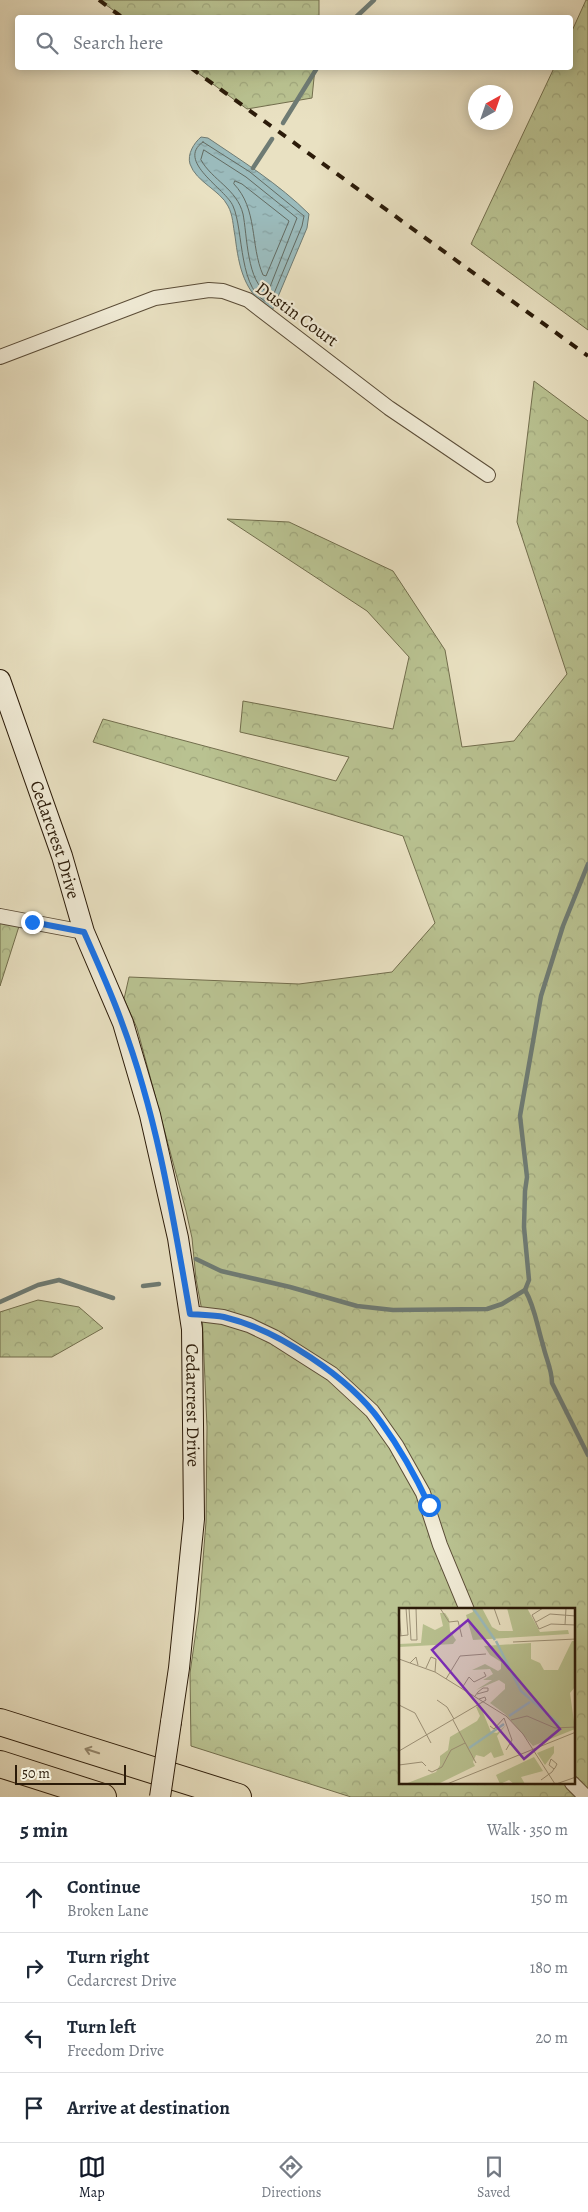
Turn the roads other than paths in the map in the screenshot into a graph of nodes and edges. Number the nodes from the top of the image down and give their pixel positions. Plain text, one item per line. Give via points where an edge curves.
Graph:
1 (0, 357) edge
2 (488, 475) dead end
3 (0, 680) edge
4 (0, 916) edge
5 (84, 932) junction
6 (190, 1314) junction
7 (467, 1608) edge
8 (0, 1722) edge
9 (0, 1764) edge
10 (573, 1784) edge
11 (103, 1797) edge
12 (160, 1797) edge
13 (238, 1797) edge
14 (586, 1797) edge

1 - 2 street, Dustin Court via 155,298 223,290 256,306 388,408
3 - 5 street, Cedarcrest Drive via 62,856
4 - 5 street
5 - 6 street, Cedarcrest Drive via 123,1023 150,1116 178,1238
6 - 7 street via 223,1317 274,1337 332,1374 372,1411 423,1493
6 - 12 street, Cedarcrest Drive, bridge via 194,1519 179,1668
13 -> 8 highway
9 - 11 highway
10 - 14 street

